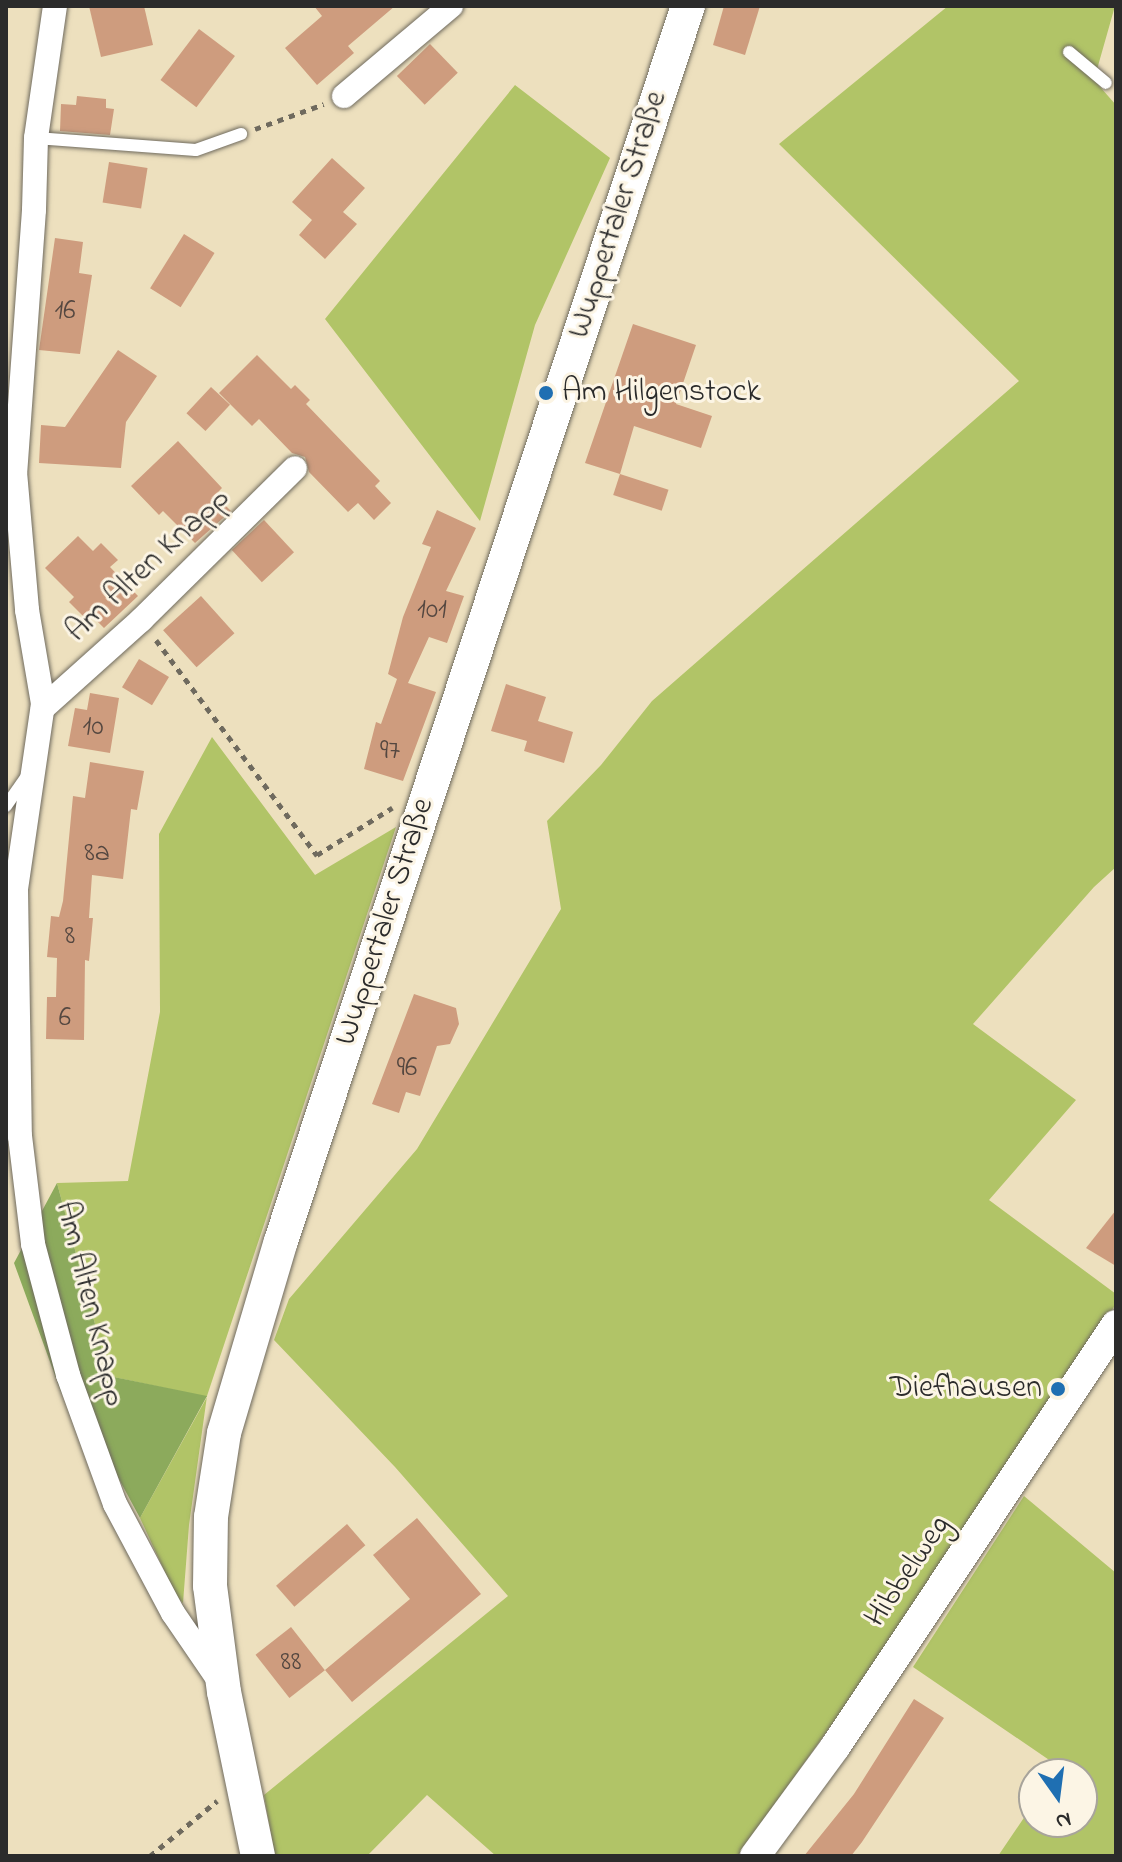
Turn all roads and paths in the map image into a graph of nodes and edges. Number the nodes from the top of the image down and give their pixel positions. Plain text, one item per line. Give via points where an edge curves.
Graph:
1 (55, 6) edge
2 (451, 6) edge
3 (688, 6) edge
4 (1069, 52) dead end
5 (1106, 83) dead end
6 (344, 96) joint
7 (241, 134) joint
8 (36, 138) junction
9 (295, 468) dead end
10 (141, 620) junction
11 (43, 708) junction
12 (37, 761) junction
13 (6, 806) edge
14 (393, 808) dead end
15 (1116, 1325) edge
16 (224, 1692) junction
17 (245, 1788) junction
18 (150, 1856) edge
19 (258, 1856) edge
20 (755, 1856) edge

1 - 8 street, Am Alten Knapp
2 - 6 street
3 - 16 main road, Wuppertaler Straße via 281,1241 224,1433 211,1517 210,1586
4 - 5 lane
6 - 7 path
7 - 8 lane via 196,150
8 - 11 street, Am Alten Knapp via 15,472 27,610
9 - 10 street, Am Alten Knapp
10 - 11 street, Am Alten Knapp
10 - 14 path via 317,855
11 - 12 street, Am Alten Knapp
12 - 13 lane
12 - 16 street, Am Alten Knapp via 16,889 20,1136 33,1244 68,1375 115,1504 173,1613
15 - 20 street, Hibbelweg via 852,1721
16 - 17 main road, Wuppertaler Straße
17 - 18 path via 215,1802
17 - 19 main road, Wuppertaler Straße

